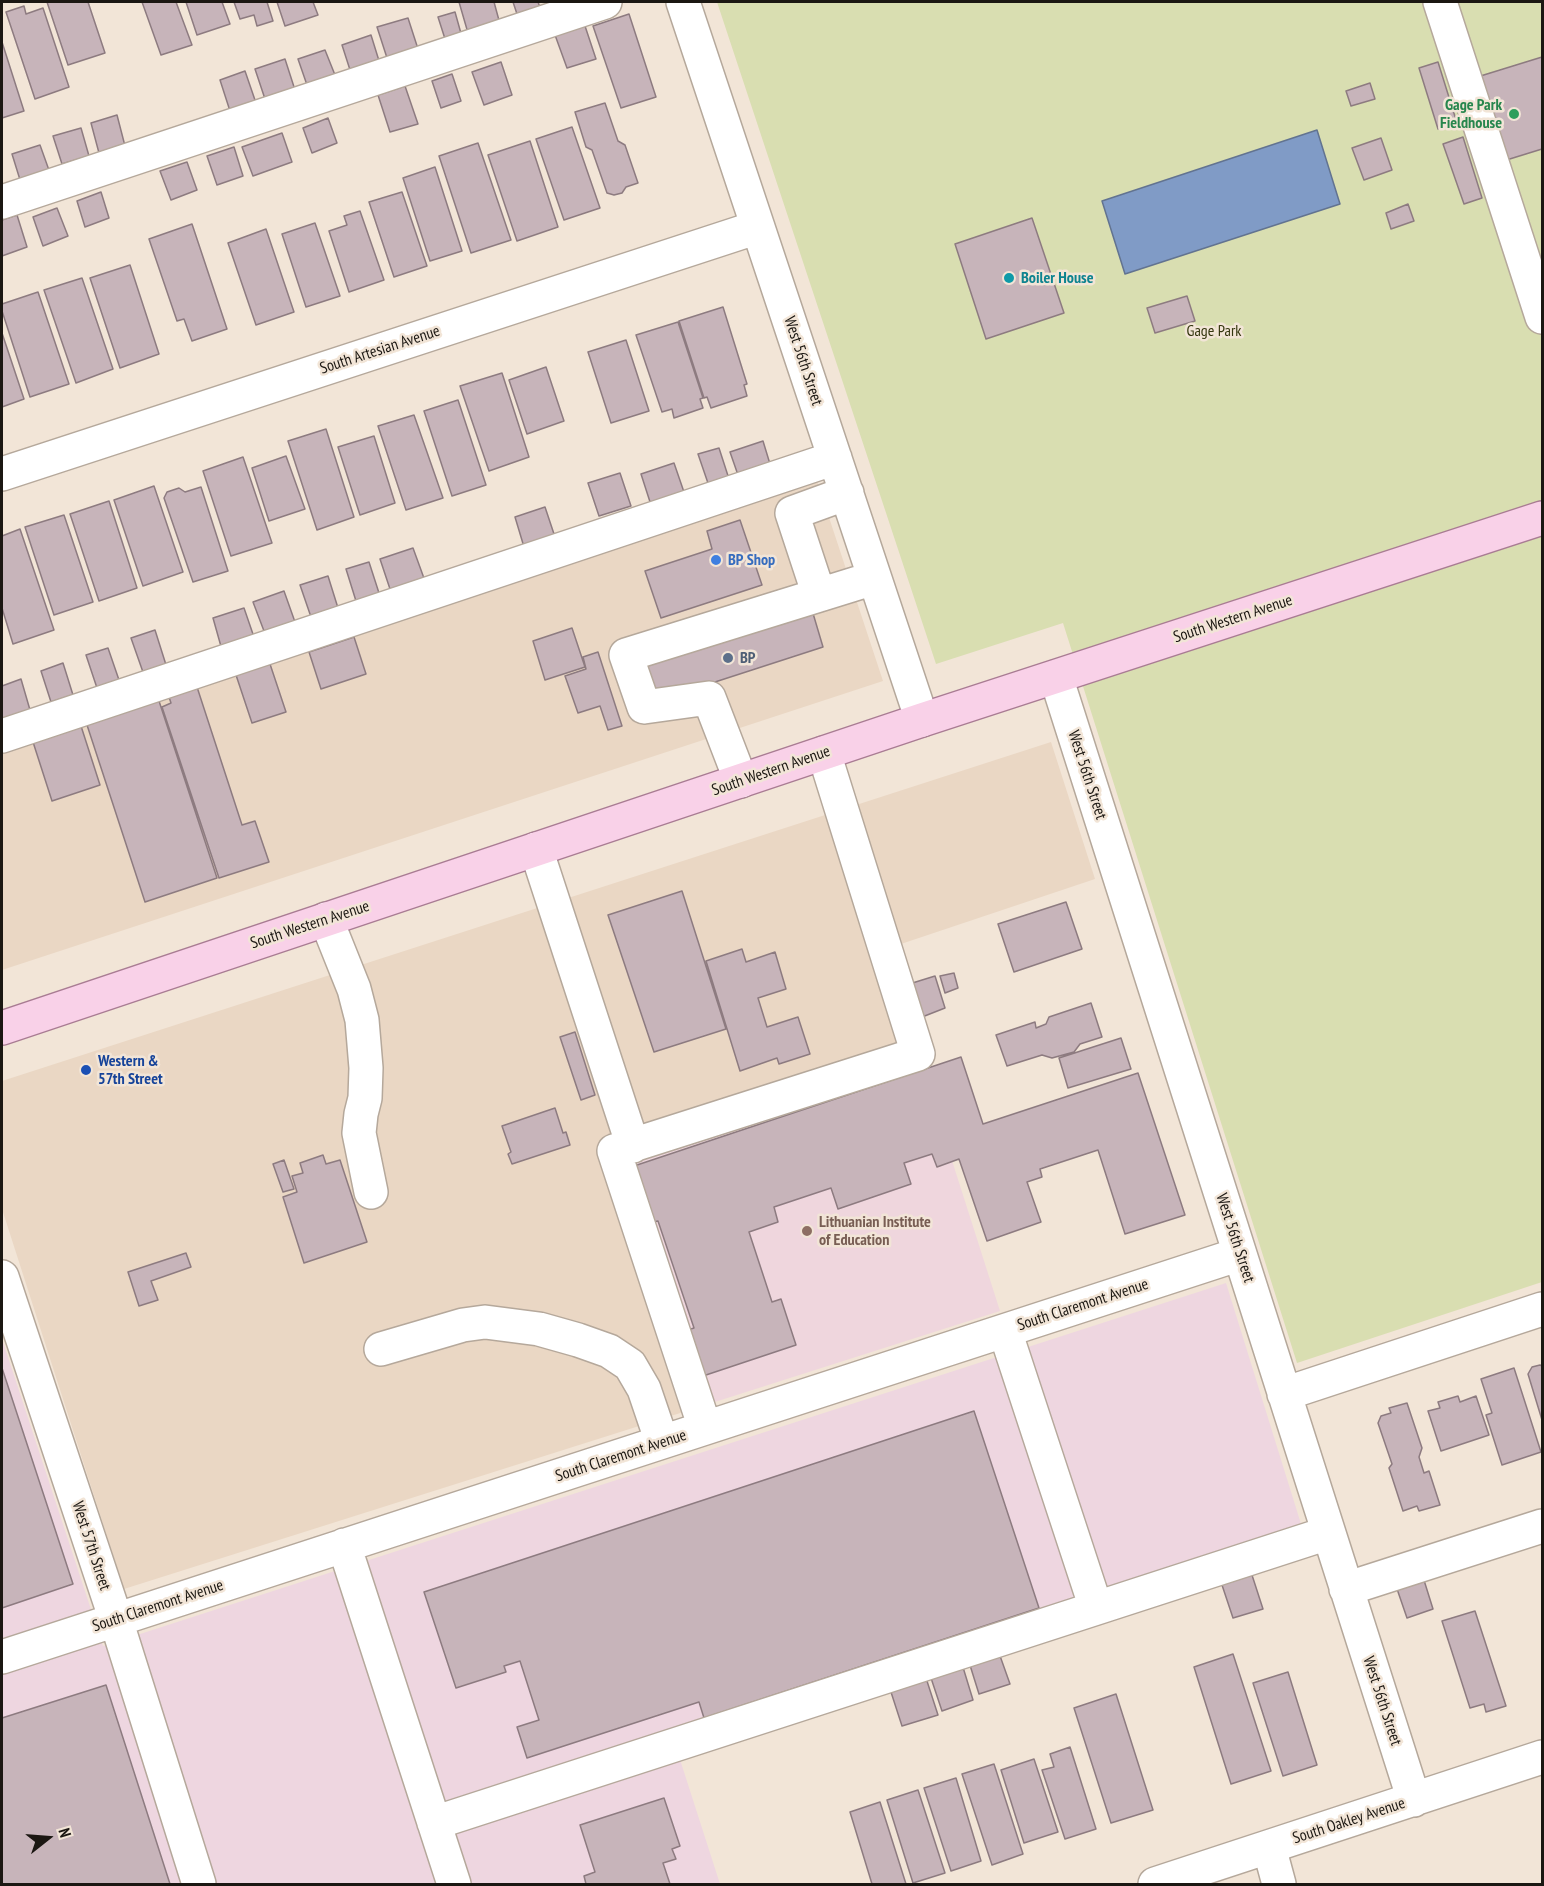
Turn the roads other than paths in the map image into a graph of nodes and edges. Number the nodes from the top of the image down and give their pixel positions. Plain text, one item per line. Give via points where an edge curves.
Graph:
1 (605, 2) edge
2 (683, 2) edge
3 (1440, 2) edge
4 (2, 202) edge
5 (758, 227) junction
6 (1542, 317) edge
7 (835, 458) junction
8 (2, 474) edge
9 (847, 493) junction
10 (1542, 518) edge
11 (874, 578) junction
12 (819, 595) junction
13 (1056, 677) junction
14 (922, 720) junction
15 (2, 736) edge
16 (824, 753) junction
17 (741, 781) junction
18 (536, 849) junction
19 (326, 919) junction
20 (2, 1028) edge
21 (633, 1146) junction
22 (371, 1192) dead end
23 (1240, 1254) junction
24 (2, 1277) edge
25 (1542, 1309) edge
26 (1005, 1331) junction
27 (381, 1349) dead end
28 (1284, 1394) junction
29 (705, 1428) junction
30 (662, 1442) junction
31 (1542, 1526) edge
32 (1328, 1533) junction
33 (344, 1545) junction
34 (1346, 1589) junction
35 (1096, 1608) junction
36 (116, 1620) junction
37 (2, 1657) edge
38 (1542, 1757) edge
39 (1414, 1800) junction
40 (434, 1823) junction
41 (1269, 1847) junction
42 (199, 1884) edge
43 (454, 1884) edge
44 (1155, 1884) edge
45 (1279, 1884) edge

1 - 4 street
2 - 5 street, West 56th Street
3 - 6 street
5 - 7 street, West 56th Street
5 - 8 street, South Artesian Avenue
7 - 9 street, West 56th Street
7 - 15 street
9 - 11 street, West 56th Street
9 - 12 street via 792,513
10 - 13 main road, South Western Avenue
11 - 12 street
11 - 14 street, West 56th Street
12 - 17 street via 626,655 644,707 710,698
13 - 14 main road, South Western Avenue
13 - 23 street, West 56th Street
14 - 16 main road, South Western Avenue
16 - 17 main road, South Western Avenue
16 - 21 street via 918,1054
17 - 18 main road, South Western Avenue
18 - 19 main road, South Western Avenue
18 - 21 street
19 - 20 main road, South Western Avenue
19 - 22 street via 362,1020 366,1068 359,1133
21 - 29 street via 614,1151
23 - 26 street, South Claremont Avenue
23 - 28 street, West 56th Street
24 - 36 street, West 57th Street
25 - 28 street
26 - 29 street, South Claremont Avenue
26 - 35 street
27 - 30 street via 485,1322 539,1329 578,1340 609,1351 630,1365 644,1389
28 - 32 street, West 56th Street
29 - 30 street, South Claremont Avenue
30 - 33 street, South Claremont Avenue
31 - 34 street
32 - 34 street, West 56th Street
32 - 35 street
33 - 36 street, South Claremont Avenue
33 - 40 street
34 - 39 street, West 56th Street
35 - 40 street
36 - 37 street, South Claremont Avenue
36 - 42 street, West 57th Street
38 - 39 street, South Oakley Avenue
39 - 41 street, South Oakley Avenue
40 - 43 street
41 - 44 street, South Oakley Avenue
41 - 45 street

